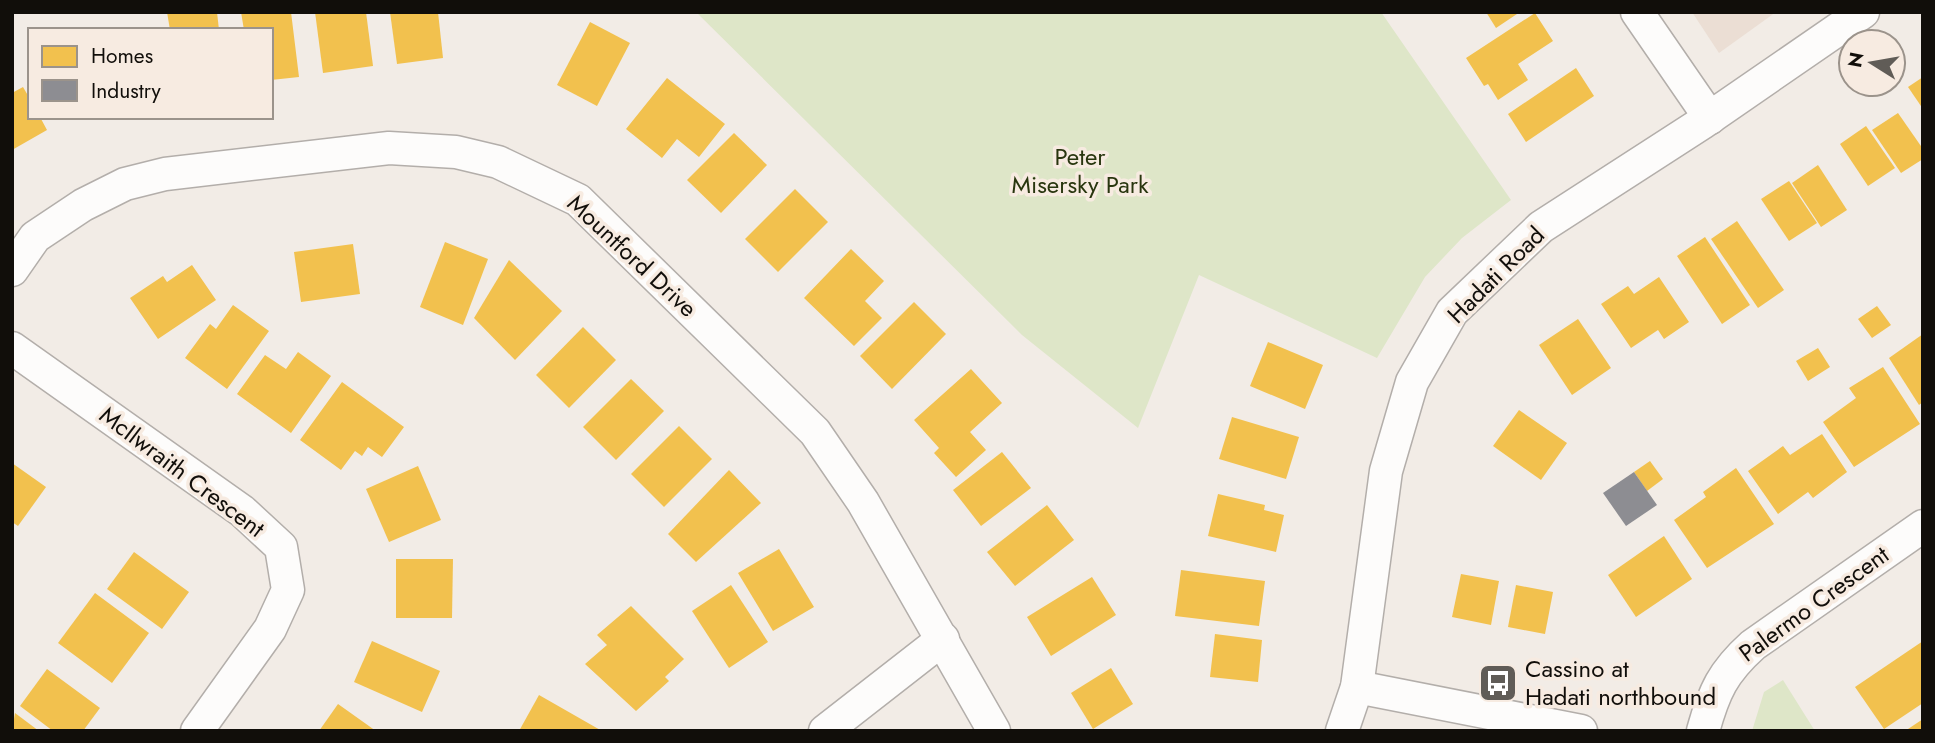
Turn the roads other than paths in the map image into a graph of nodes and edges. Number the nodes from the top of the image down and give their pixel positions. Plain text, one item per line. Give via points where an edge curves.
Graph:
1 (1637, 12) edge
2 (1863, 12) edge
3 (1710, 118) junction
4 (12, 270) edge
5 (12, 348) edge
6 (1923, 526) edge
7 (943, 639) junction
8 (1357, 687) junction
9 (197, 731) edge
10 (825, 731) edge
11 (994, 731) edge
12 (1342, 731) edge
13 (1581, 731) edge
14 (1703, 731) edge

1 - 3 street
2 - 3 street, Hadati Road
3 - 8 street, Hadati Road via 1541,227 1452,312 1412,382 1386,471
4 - 7 street, Mountford Drive via 36,237 83,205 125,184 165,174 388,148 456,152 498,162 578,200 815,432 845,471
5 - 9 street, McIlwraith Crescent via 242,512 281,547 288,590 275,620
6 - 14 street, Palermo Crescent via 1728,667
7 - 10 street
7 - 11 street, Mountford Drive
8 - 12 street, Hadati Road
8 - 13 street

